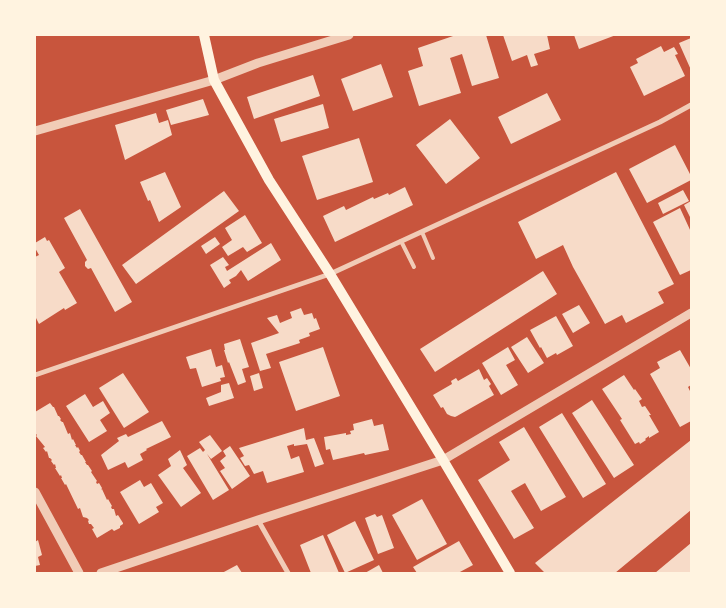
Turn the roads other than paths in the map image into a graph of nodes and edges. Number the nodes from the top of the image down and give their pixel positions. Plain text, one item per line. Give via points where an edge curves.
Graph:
1 (204, 35) edge
2 (349, 35) edge
3 (214, 80) junction
4 (691, 105) edge
5 (35, 131) edge
6 (422, 232) junction
7 (401, 241) junction
8 (433, 258) dead end
9 (414, 267) dead end
10 (330, 274) junction
11 (691, 313) edge
12 (35, 375) edge
13 (443, 460) junction
14 (35, 492) edge
15 (258, 520) junction
16 (79, 573) edge
17 (102, 573) edge
18 (288, 573) edge
19 (510, 573) edge

1 - 3 main road
2 - 3 street
3 - 5 street
3 - 10 main road via 269,180
4 - 6 street
6 - 7 street
6 - 8 lane
7 - 9 lane
7 - 10 street
10 - 12 street
10 - 13 main road
11 - 13 street
13 - 15 street
13 - 19 main road
14 - 16 street
15 - 17 street
15 - 18 street

